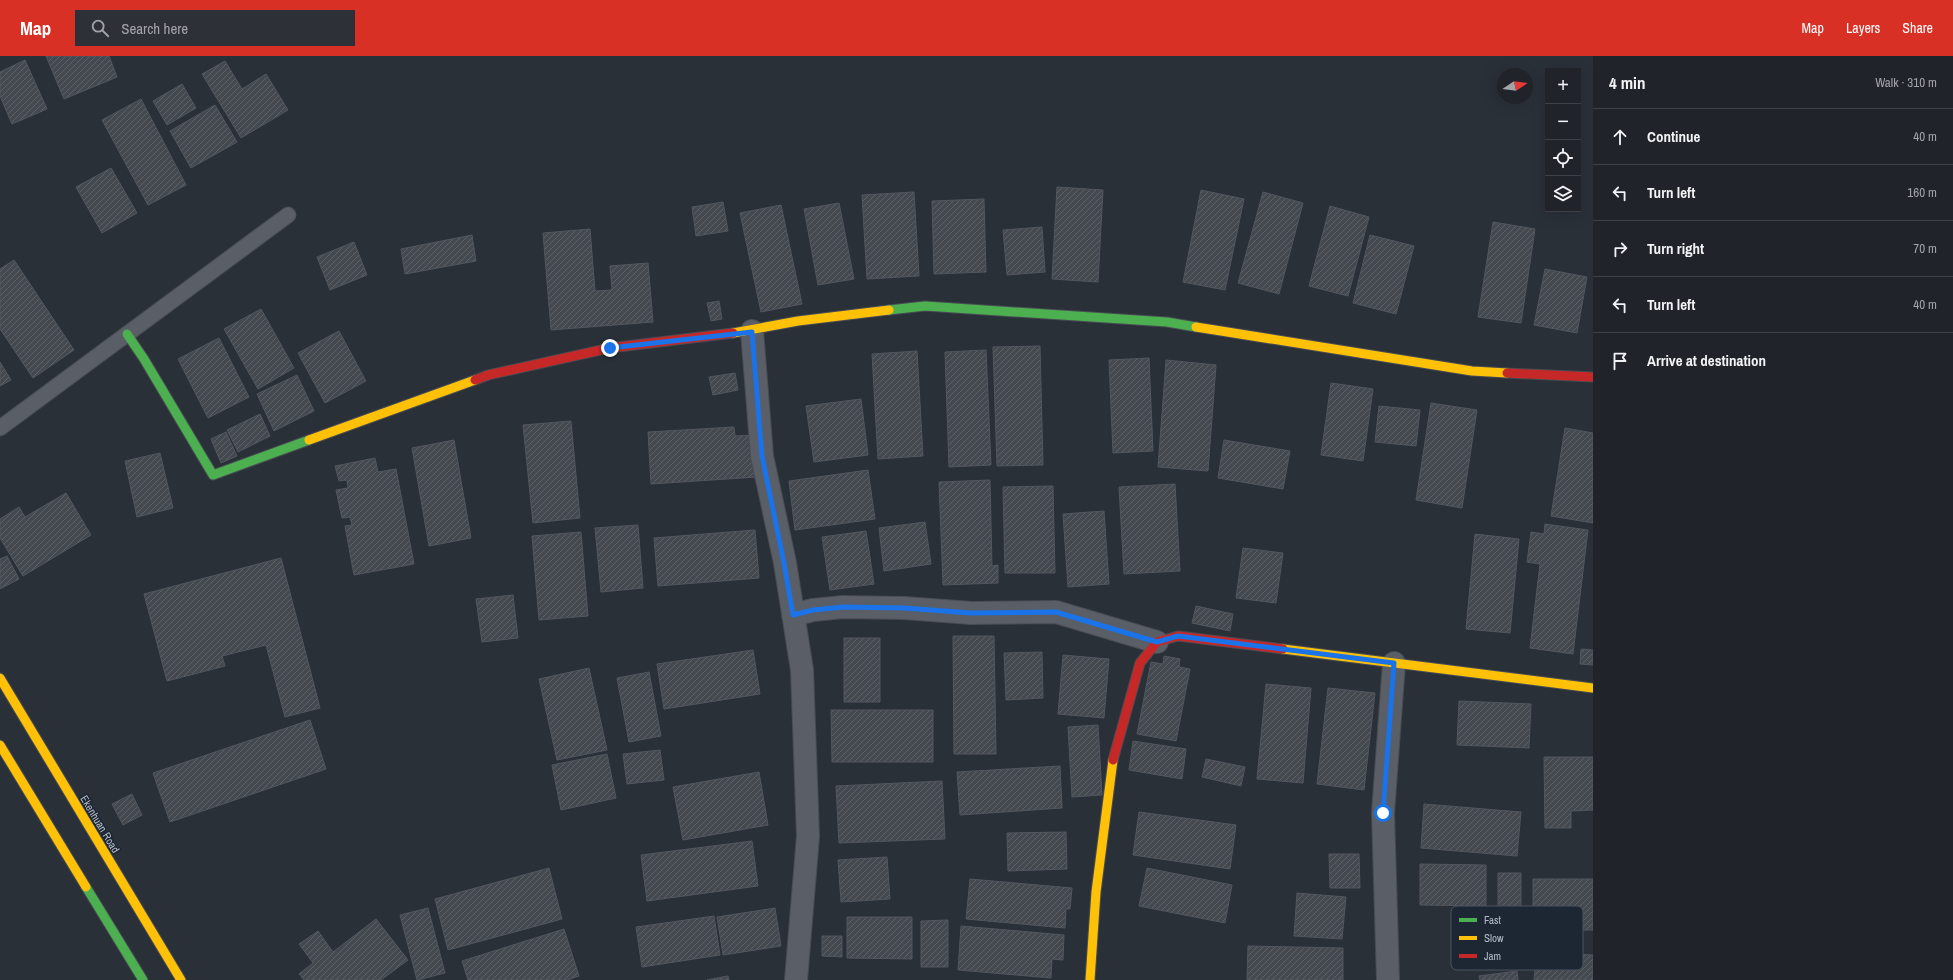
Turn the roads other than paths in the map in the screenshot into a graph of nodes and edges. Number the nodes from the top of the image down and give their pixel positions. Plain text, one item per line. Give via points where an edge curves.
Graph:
1 (288, 214) dead end
2 (752, 332) junction
3 (127, 334) junction
4 (1593, 377) edge
5 (0, 428) edge
6 (793, 615) junction
7 (1157, 642) junction
8 (1394, 663) junction
9 (0, 678) edge
10 (1593, 688) edge
11 (0, 745) edge
12 (143, 980) edge
13 (182, 980) edge
14 (796, 980) edge
15 (1090, 980) edge
16 (1388, 980) edge

1 - 3 lane
2 - 3 street via 610,348 488,376 213,476
2 - 4 street via 798,321 925,306 1167,322 1472,371
2 - 6 street via 762,456
3 - 5 lane
6 - 7 street via 843,607 971,613 1056,612
6 - 14 street via 802,670 808,836
7 - 8 street via 1178,636
7 - 15 street via 1140,663 1113,757 1096,892
8 - 10 street
8 - 16 street via 1383,813
9 - 13 street, Ekenhuan Road via 88,828
11 - 12 street

